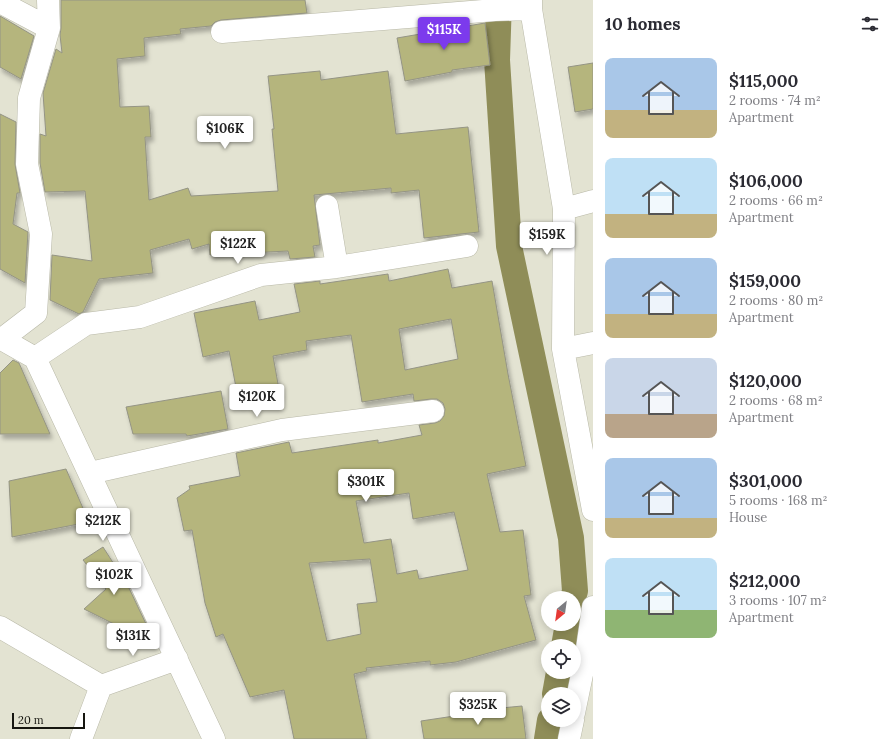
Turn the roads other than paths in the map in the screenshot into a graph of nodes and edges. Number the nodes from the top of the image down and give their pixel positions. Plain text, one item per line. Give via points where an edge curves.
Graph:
1 (48, 0) edge
2 (0, 2) edge
3 (531, 4) edge
4 (495, 5) edge
5 (49, 28) junction
6 (222, 32) dead end
7 (593, 201) edge
8 (327, 206) dead end
9 (564, 209) junction
10 (467, 246) dead end
11 (337, 267) junction
12 (1, 339) edge
13 (593, 343) edge
14 (563, 349) junction
15 (35, 358) junction
16 (433, 411) dead end
17 (90, 474) junction
18 (593, 510) edge
19 (593, 607) edge
20 (0, 627) edge
21 (177, 659) junction
22 (101, 686) junction
23 (579, 687) edge
24 (572, 727) edge
25 (81, 739) edge
26 (214, 739) edge
27 (569, 739) edge

1 - 5 street
2 - 5 street
3 - 4 street
3 - 9 street
4 - 6 street
5 - 12 street via 29,98 27,164 41,234 36,313
7 - 9 street
8 - 11 street
9 - 14 street
10 - 11 street
11 - 15 street via 261,275 140,317 86,324
12 - 15 street
13 - 14 street
14 - 18 street
15 - 17 street
16 - 17 street via 282,430
17 - 21 street
19 - 23 street
20 - 22 street
21 - 22 street
21 - 26 street
22 - 25 street
24 - 27 street

